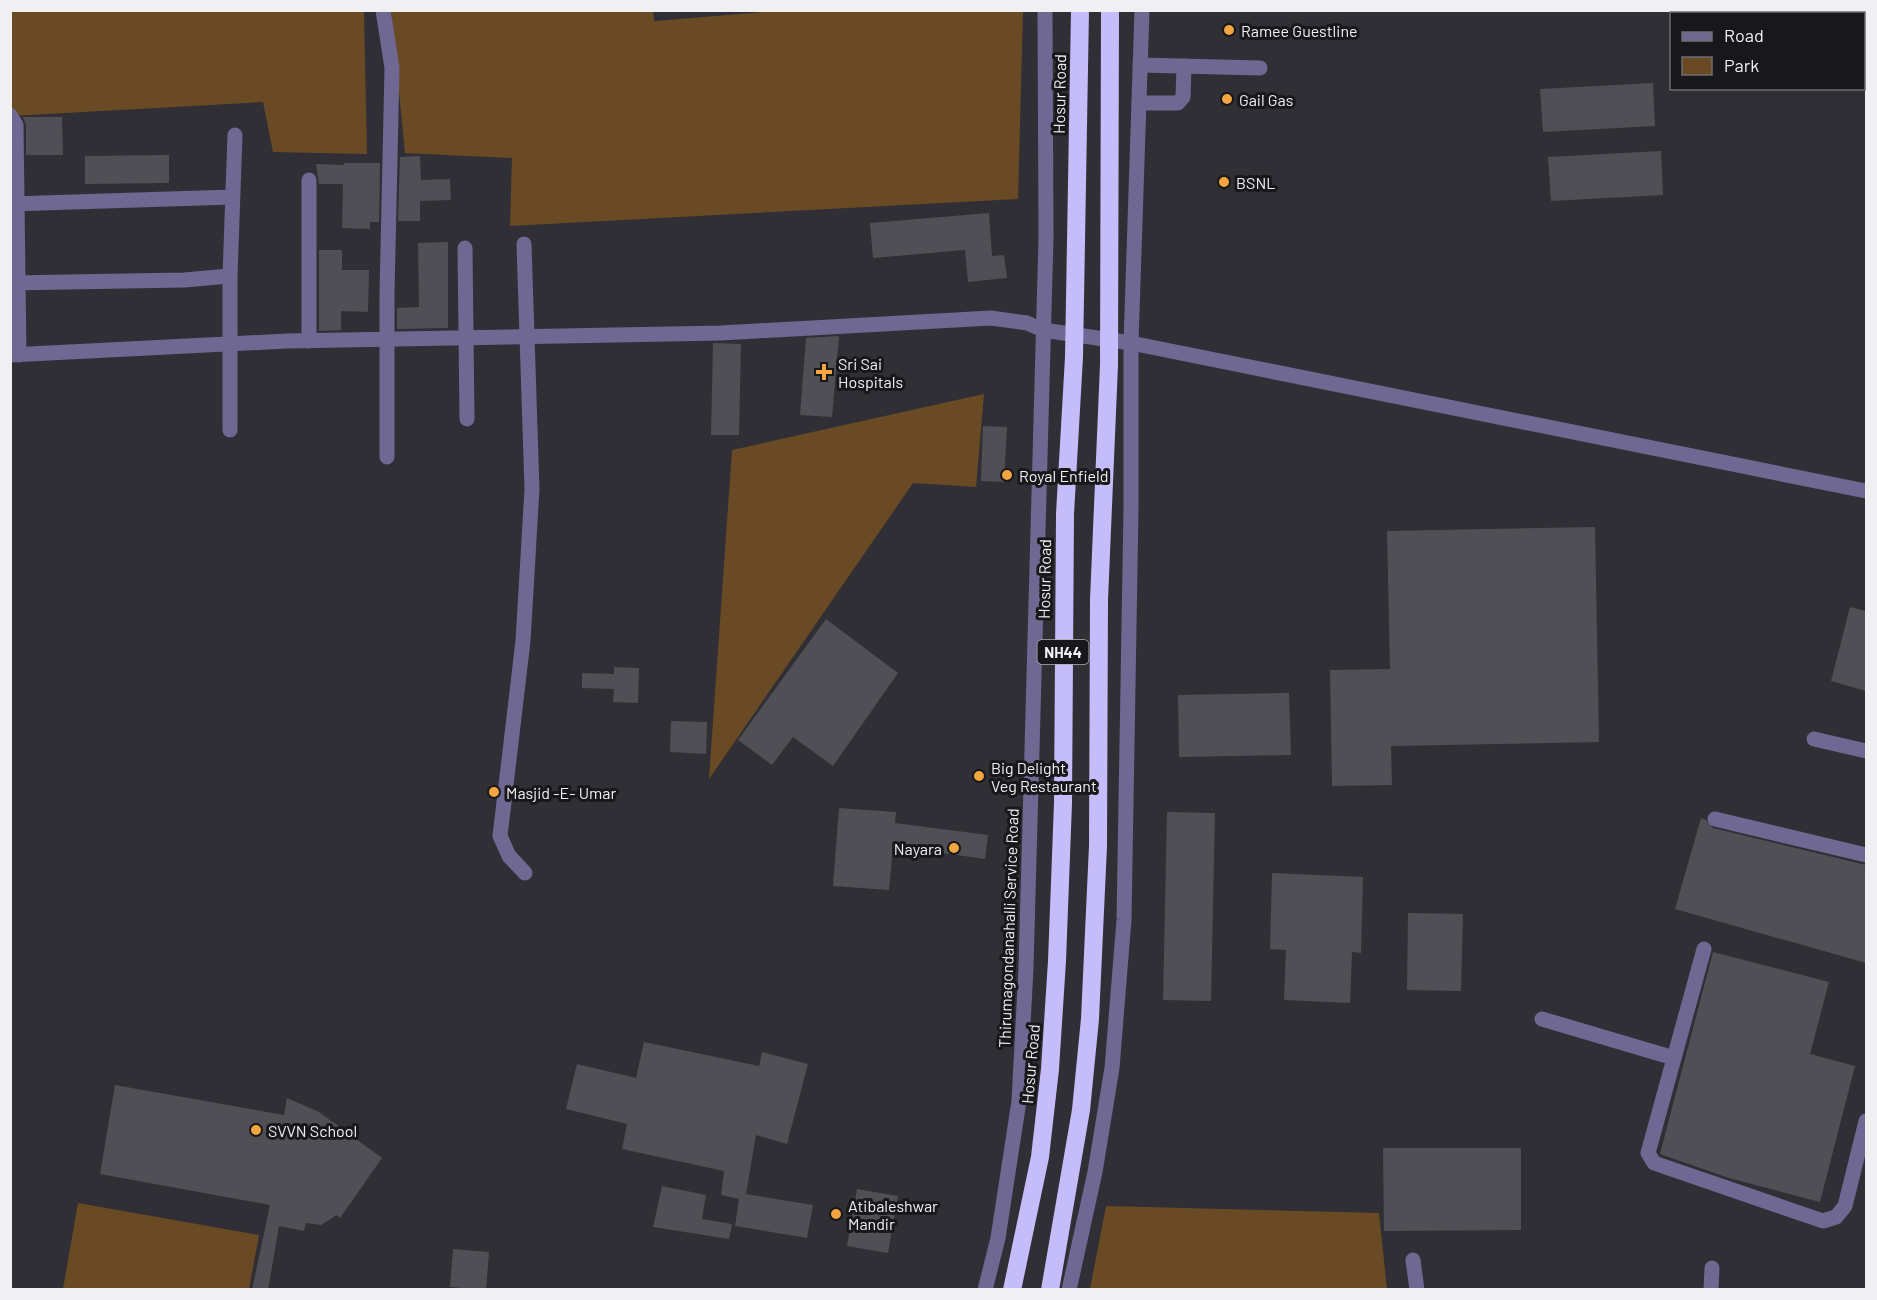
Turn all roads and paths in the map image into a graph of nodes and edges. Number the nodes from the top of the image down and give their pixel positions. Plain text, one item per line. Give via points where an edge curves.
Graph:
1 (384, 10) edge
2 (1045, 10) edge
3 (1080, 10) edge
4 (1110, 10) edge
5 (1142, 10) edge
6 (1140, 65) junction
7 (1184, 66) junction
8 (1260, 68) dead end
9 (1139, 103) junction
10 (10, 115) edge
11 (235, 135) dead end
12 (309, 180) dead end
13 (232, 197) junction
14 (14, 204) edge
15 (524, 244) dead end
16 (465, 248) dead end
17 (230, 276) junction
18 (14, 283) edge
19 (1043, 330) junction
20 (1075, 335) junction
21 (525, 336) junction
22 (466, 338) junction
23 (386, 339) junction
24 (1109, 339) junction
25 (309, 341) junction
26 (231, 344) junction
27 (1131, 344) junction
28 (15, 355) edge
29 (467, 419) dead end
30 (230, 430) dead end
31 (387, 457) dead end
32 (1866, 491) edge
33 (1814, 739) dead end
34 (1866, 751) edge
35 (1715, 819) dead end
36 (1866, 855) edge
37 (525, 873) dead end
38 (1704, 949) dead end
39 (1542, 1019) dead end
40 (1674, 1058) junction
41 (1866, 1121) edge
42 (1413, 1260) dead end
43 (1712, 1268) dead end
44 (986, 1290) edge
45 (1012, 1290) edge
46 (1050, 1290) edge
47 (1069, 1290) edge
48 (1417, 1290) edge
49 (1711, 1290) edge

1 - 23 street via 392,68
2 - 19 street, Thirumagondanahalli Service Road
3 - 20 highway, Hosur Road / NH44
4 - 24 highway, NH44
5 - 6 street
6 - 7 street
6 - 9 street
7 - 8 street
7 - 9 street via 1183,97 1178,103
9 - 27 street
10 - 14 street via 16,125
11 - 13 street
12 - 25 street
13 - 14 street
13 - 17 street
14 - 18 street
15 - 21 street
16 - 22 street
17 - 18 street
17 - 26 street
18 - 28 street
19 - 20 street
19 - 21 street via 1027,323 991,318 721,333
19 - 44 street, Thirumagondanahalli Service Road via 1027,945 1019,1101
20 - 24 street
20 - 45 highway, Hosur Road / NH44 via 1065,514 1063,803 1056,982 1040,1157
21 - 22 street
21 - 37 street via 532,489 523,640 500,836 509,856
22 - 23 street
22 - 29 street
23 - 25 street
23 - 31 street
24 - 27 street
24 - 46 highway, NH44 via 1099,600 1098,846 1090,1019 1082,1110
25 - 26 street
26 - 28 street
26 - 30 street
27 - 32 street
27 - 47 street via 1124,920 1112,1068 1095,1172
33 - 34 street
35 - 36 street
38 - 40 street
39 - 40 street
40 - 41 street via 1648,1153 1654,1163 1823,1221 1836,1217 1845,1206
42 - 48 street
43 - 49 street

